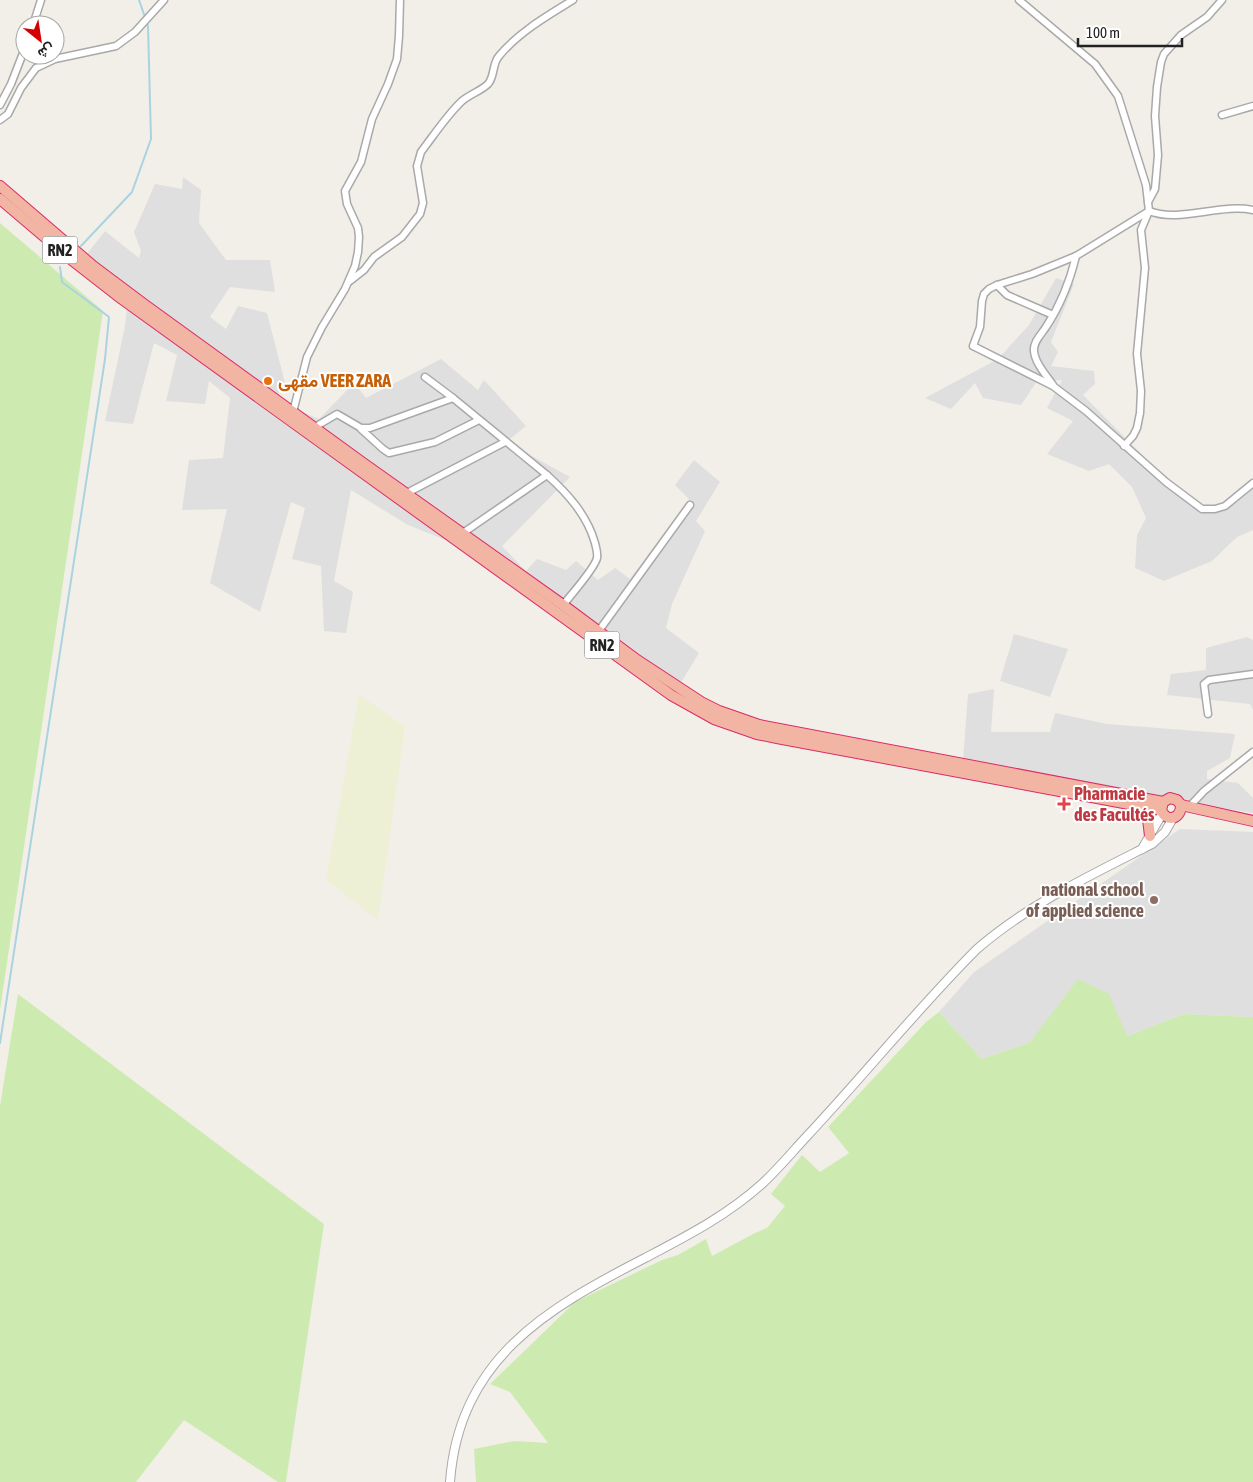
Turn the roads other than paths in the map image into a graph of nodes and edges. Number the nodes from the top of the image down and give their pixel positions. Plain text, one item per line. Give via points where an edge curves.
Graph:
1 (41, 0) edge
2 (164, 0) edge
3 (400, 0) edge
4 (573, 0) edge
5 (1019, 0) edge
6 (1222, 0) edge
7 (36, 15) edge
8 (18, 65) edge
9 (0, 105) edge
10 (1253, 106) edge
11 (1222, 115) dead end
12 (0, 120) edge
13 (0, 186) edge
14 (0, 199) edge
15 (1147, 203) junction
16 (1253, 210) edge
17 (1149, 211) junction
18 (1076, 256) junction
19 (348, 282) junction
20 (997, 285) junction
21 (1053, 315) junction
22 (425, 377) dead end
23 (1053, 386) junction
24 (454, 398) junction
25 (293, 412) junction
26 (479, 420) junction
27 (315, 427) junction
28 (360, 428) junction
29 (505, 442) junction
30 (1124, 446) junction
31 (547, 475) junction
32 (1253, 483) edge
33 (406, 493) junction
34 (690, 506) dead end
35 (463, 533) junction
36 (563, 604) junction
37 (598, 632) junction
38 (1253, 674) edge
39 (1208, 714) dead end
40 (1253, 752) edge
41 (1138, 806) junction
42 (1162, 809) junction
43 (1181, 811) junction
44 (1253, 821) edge
45 (1150, 836) junction
46 (1142, 849) junction
47 (450, 1482) edge

1 - 7 street
2 - 12 street via 135,32 116,46 55,58 36,68 8,114
3 - 19 street via 397,59 368,128 360,162 345,192 359,237 358,252
4 - 19 street via 542,19 498,57 487,85 466,98 421,152 417,166 423,203 420,214 402,237 374,257
5 - 15 street via 1095,64 1118,96 1146,184
6 - 15 street via 1207,17 1168,47 1161,62 1155,116 1158,155 1155,189
8 - 9 street
10 - 11 street
13 - 25 highway, RN2 via 93,266
14 - 41 highway, RN2 via 122,299 671,695 714,719 757,734
15 - 17 street
16 - 17 street via 1240,208 1157,214
17 - 18 street
17 - 30 street via 1141,230 1145,268 1137,354 1140,413 1137,428
18 - 20 street
18 - 21 street
19 - 25 street via 307,357
20 - 21 street via 1008,295
20 - 23 street via 984,294 978,336 973,346
21 - 23 street via 1034,345 1040,367
22 - 24 street
23 - 30 street
24 - 26 street
24 - 28 street via 370,428
25 - 27 highway, RN2
26 - 28 street via 435,442 389,453
26 - 29 street
27 - 28 street via 337,414
27 - 33 highway, RN2
29 - 31 street
29 - 33 street
30 - 32 street via 1205,510 1225,506
31 - 35 street
31 - 36 street via 585,518 597,552 595,564
33 - 35 highway, RN2
34 - 37 street
35 - 36 highway, RN2
36 - 37 highway, RN2
37 - 42 highway, RN2 via 701,702 759,725
38 - 39 street via 1209,680 1204,684
40 - 43 street
41 - 42 highway, RN2
41 - 45 highway via 1148,819
42 - 43 highway, RN2 via 1167,818
42 - 43 highway, RN2 via 1166,799 1173,798 1179,802
42 - 45 street
43 - 44 highway, RN2
43 - 46 street via 1159,839
45 - 46 street
46 - 47 street via 1052,896 977,948 774,1172 730,1211 580,1293 524,1333 503,1353 472,1400 455,1447

